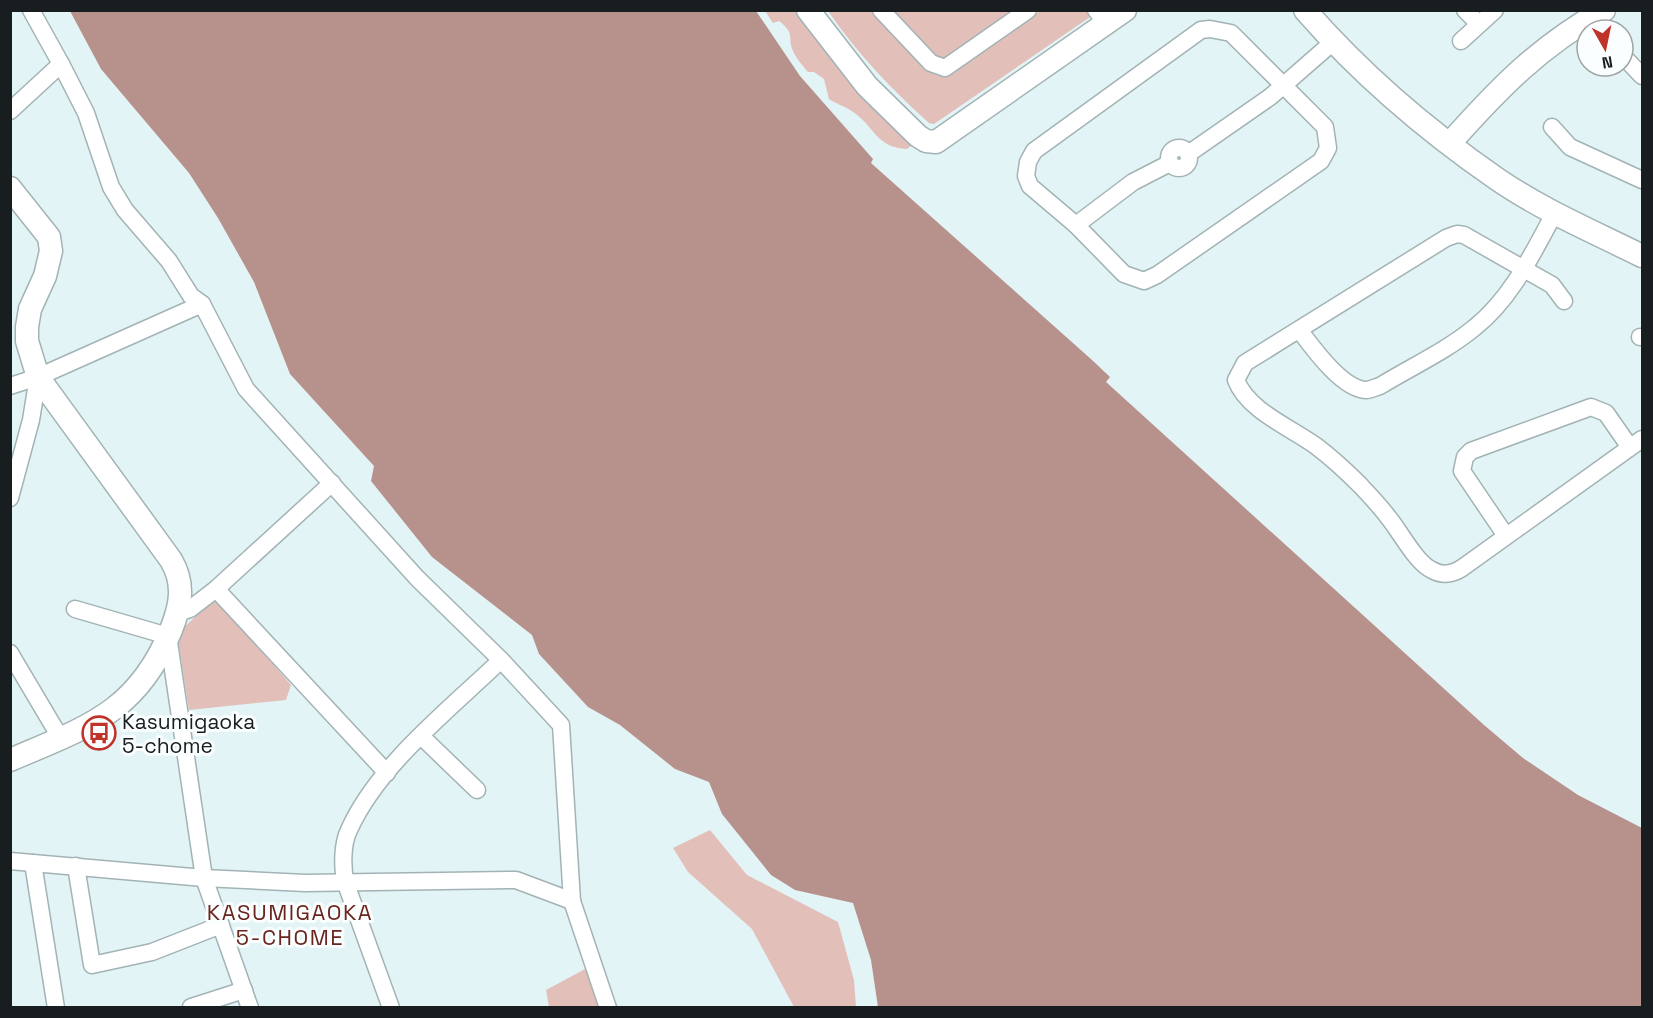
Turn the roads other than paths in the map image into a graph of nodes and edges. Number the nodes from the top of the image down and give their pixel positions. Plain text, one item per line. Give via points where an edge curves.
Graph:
1 (31, 10) edge
2 (808, 10) edge
3 (1028, 10) edge
4 (1125, 10) edge
5 (1305, 10) edge
6 (1465, 10) edge
7 (1495, 10) edge
8 (881, 11) edge
9 (1101, 17) edge
10 (1479, 24) junction
11 (1575, 34) edge
12 (1461, 41) dead end
13 (1333, 42) junction
14 (61, 63) junction
15 (1282, 87) junction
16 (10, 111) edge
17 (1552, 127) dead end
18 (1451, 142) junction
19 (1642, 180) edge
20 (10, 188) edge
21 (1555, 212) junction
22 (1076, 225) junction
23 (1642, 256) edge
24 (1524, 268) junction
25 (1564, 301) dead end
26 (202, 304) junction
27 (1300, 330) junction
28 (38, 377) junction
29 (10, 386) edge
30 (1636, 443) edge
31 (332, 483) junction
32 (10, 498) edge
33 (1506, 536) junction
34 (216, 589) junction
35 (75, 609) dead end
36 (178, 613) junction
37 (168, 636) junction
38 (10, 653) edge
39 (501, 660) junction
40 (421, 736) junction
41 (61, 739) junction
42 (10, 760) edge
43 (387, 773) junction
44 (477, 790) dead end
45 (10, 861) edge
46 (33, 863) junction
47 (76, 866) junction
48 (204, 878) junction
49 (346, 884) junction
50 (572, 901) junction
51 (221, 925) junction
52 (244, 990) junction
53 (191, 1007) edge
54 (56, 1008) edge
55 (250, 1008) edge
56 (391, 1008) edge
57 (608, 1008) edge

1 - 14 street
2 - 9 street via 867,86 918,136 936,142
3 - 8 street via 945,68 930,63
4 - 9 street
5 - 13 street
6 - 10 street
7 - 10 street
10 - 12 street
11 - 18 street via 1533,57
13 - 15 street
13 - 18 street via 1394,98
14 - 16 street
14 - 26 street via 86,112 111,187 191,296
15 - 22 street via 1188,154 1182,149 1173,151 1170,163 1133,182
15 - 22 street via 1325,128 1325,155 1157,275 1144,281 1124,274
15 - 22 street via 1231,33 1201,30 1034,152 1026,176 1030,186
17 - 19 street via 1570,147
18 - 21 street via 1498,179
20 - 28 street via 49,237 51,251 45,276 30,309 27,327 27,341
21 - 23 street
21 - 24 street
24 - 25 street via 1552,285
24 - 27 street via 1457,234
24 - 27 street via 1488,316 1473,329 1380,386 1366,390 1328,367
26 - 28 street
26 - 31 street via 246,389
27 - 33 street via 1245,363 1236,380 1239,387 1266,414 1351,476 1431,570 1454,573
28 - 29 street
28 - 32 street
28 - 36 street via 177,570 182,596
30 - 33 street
30 - 33 street via 1606,413 1591,407 1471,452 1465,457 1462,471
31 - 34 street
31 - 39 street via 417,578
34 - 36 street via 190,609
34 - 43 street
35 - 37 street
36 - 37 street
37 - 41 street via 158,661 130,696 112,713
37 - 48 street
38 - 41 street
39 - 40 street
39 - 50 street via 561,725
40 - 43 street
40 - 44 street
41 - 42 street
43 - 49 street via 348,831 343,872
45 - 46 street
46 - 47 street
46 - 54 street
47 - 48 street
47 - 51 street via 92,965 152,952
48 - 49 street
48 - 51 street
49 - 50 street via 516,880
49 - 56 street
50 - 57 street
51 - 52 street
52 - 53 street
52 - 55 street

